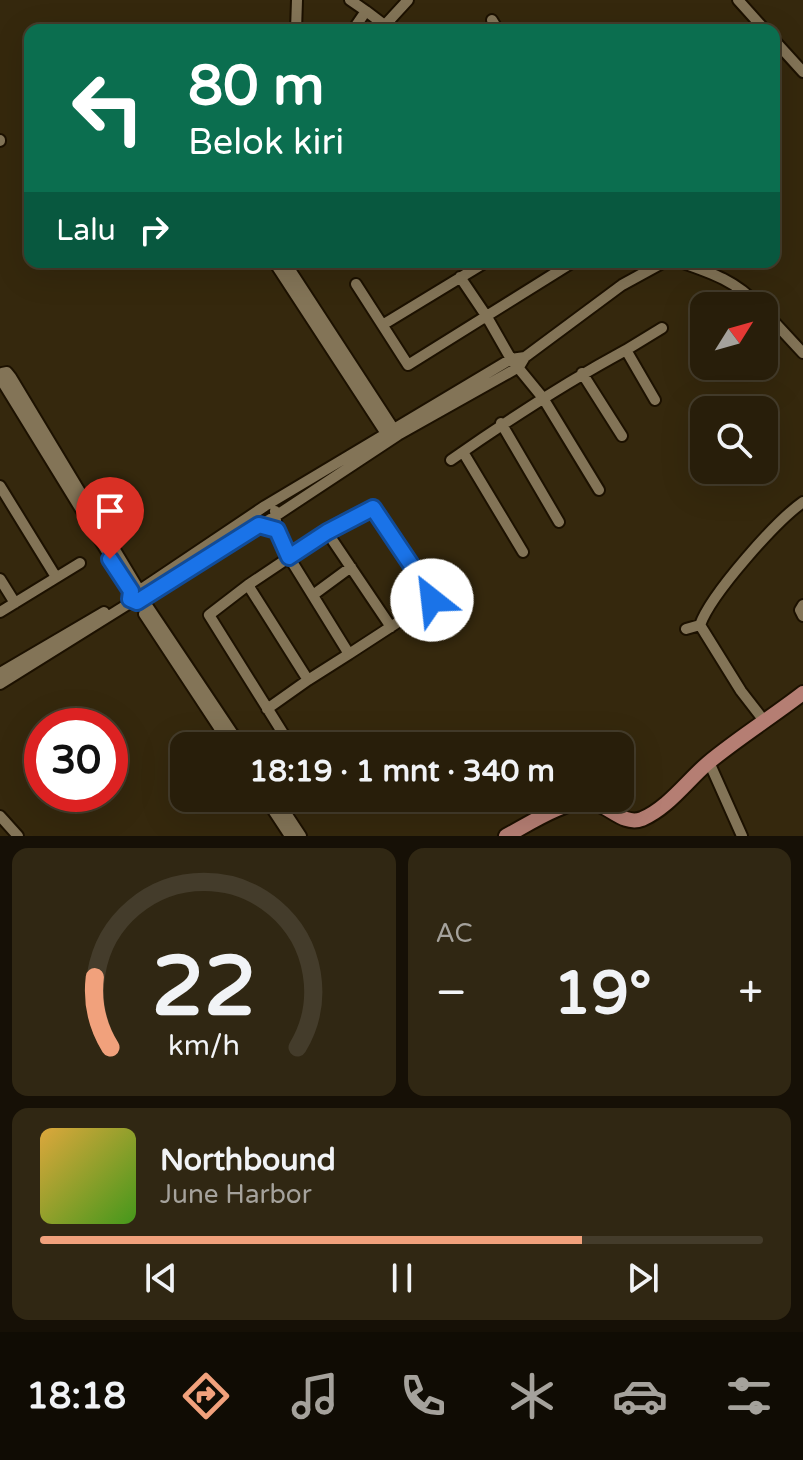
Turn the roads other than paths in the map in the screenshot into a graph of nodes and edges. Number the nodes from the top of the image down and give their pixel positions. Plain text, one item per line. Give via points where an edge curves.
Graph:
1 (297, 0) edge
2 (350, 0) edge
3 (408, 0) edge
4 (738, 0) edge
5 (366, 11) junction
6 (492, 20) dead end
7 (296, 24) edge
8 (357, 24) edge
9 (384, 24) edge
10 (390, 24) edge
11 (494, 24) edge
12 (760, 24) edge
13 (780, 47) edge
14 (803, 72) edge
15 (278, 268) edge
16 (291, 268) edge
17 (476, 268) edge
18 (564, 268) edge
19 (653, 268) edge
20 (699, 268) edge
21 (460, 277) junction
22 (356, 284) dead end
23 (747, 292) edge
24 (487, 317) junction
25 (384, 324) junction
26 (778, 326) edge
27 (662, 328) dead end
28 (626, 350) junction
29 (803, 353) edge
30 (518, 361) junction
31 (582, 373) junction
32 (543, 398) junction
33 (655, 400) dead end
34 (501, 423) junction
35 (392, 434) junction
36 (622, 436) dead end
37 (463, 452) junction
38 (451, 460) dead end
39 (0, 486) edge
40 (599, 490) dead end
41 (803, 502) edge
42 (270, 503) junction
43 (277, 515) junction
44 (255, 520) junction
45 (559, 522) dead end
46 (277, 530) junction
47 (327, 532) junction
48 (523, 552) dead end
49 (289, 557) junction
50 (80, 563) dead end
51 (351, 567) junction
52 (56, 577) junction
53 (0, 579) edge
54 (248, 585) junction
55 (136, 595) junction
56 (313, 595) junction
57 (15, 603) junction
58 (803, 605) edge
59 (0, 612) edge
60 (803, 616) edge
61 (700, 625) junction
62 (391, 627) junction
63 (686, 629) dead end
64 (349, 654) junction
65 (3, 674) edge
66 (308, 680) junction
67 (803, 693) edge
68 (267, 709) junction
69 (765, 722) junction
70 (222, 732) edge
71 (231, 732) edge
72 (282, 732) edge
73 (709, 762) junction
74 (274, 812) edge
75 (285, 812) edge
76 (0, 816) edge
77 (18, 836) edge
78 (290, 836) edge
79 (301, 836) edge
80 (506, 836) edge
81 (742, 836) edge

1 - 7 street
2 - 5 street
3 - 10 street
4 - 12 street
5 - 8 street
5 - 9 street
6 - 11 street
13 - 14 street
15 - 35 street
16 - 35 street
17 - 21 street
18 - 24 street
19 - 30 street
20 - 23 street
21 - 24 street
21 - 25 street
22 - 25 street
24 - 25 street via 408,365
24 - 30 street
26 - 29 street
27 - 28 street
28 - 31 street
28 - 33 street
30 - 32 street
30 - 35 street
31 - 32 street
31 - 36 street
32 - 34 street
32 - 40 street
34 - 37 street
34 - 45 street
35 - 42 street
35 - 43 street
37 - 38 street
37 - 48 street
39 - 52 street
41 - 61 street via 766,536 718,594
42 - 43 street
42 - 44 street
43 - 44 street
43 - 46 street
44 - 46 street
44 - 55 street
46 - 49 street
47 - 49 street
47 - 51 street
47 - 62 street via 369,508 376,511 432,596 428,605
49 - 54 street
49 - 56 street
50 - 52 street
51 - 56 street
51 - 62 street
52 - 57 street
53 - 57 street
54 - 66 street
54 - 68 street via 209,615
55 - 55 street via 11,377 2,373 0,378
55 - 65 street
55 - 70 street
55 - 71 street
56 - 64 street
57 - 59 street
58 - 60 street
61 - 63 street
61 - 69 street
62 - 64 street
64 - 66 street
66 - 68 street
67 - 69 main road
68 - 72 street
69 - 73 main road
73 - 80 main road via 642,819 623,818 593,802 581,802
73 - 81 street
74 - 78 street
75 - 79 street
76 - 77 street

